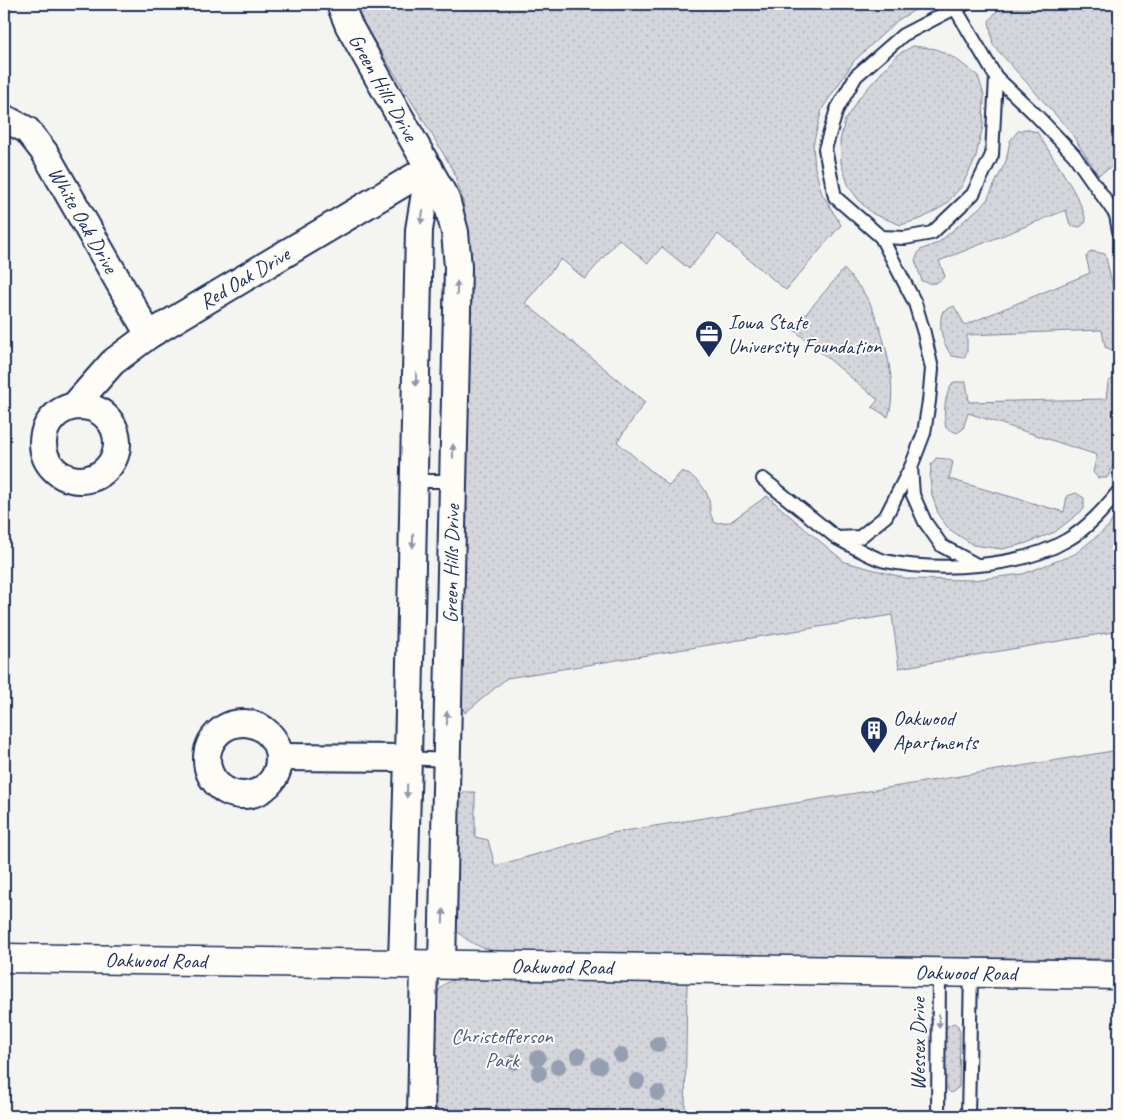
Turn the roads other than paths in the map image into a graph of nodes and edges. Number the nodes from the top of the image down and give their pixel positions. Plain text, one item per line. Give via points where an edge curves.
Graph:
1 (340, 4) edge
2 (960, 6) edge
3 (996, 77) junction
4 (4, 118) edge
5 (429, 168) junction
6 (1119, 231) edge
7 (881, 237) junction
8 (149, 335) junction
9 (74, 406) dead end
10 (911, 467) junction
11 (763, 479) dead end
12 (414, 481) junction
13 (452, 481) junction
14 (1119, 491) edge
15 (837, 538) junction
16 (976, 564) junction
17 (280, 757) dead end
18 (408, 758) junction
19 (446, 760) junction
20 (4, 958) edge
21 (423, 964) junction
22 (939, 973) junction
23 (971, 973) junction
24 (1119, 975) edge
25 (421, 1116) edge
26 (938, 1116) edge
27 (968, 1116) edge

1 - 5 street, Green Hills Drive via 349,26
2 - 3 lane
2 - 7 lane via 904,35 856,76 837,109 825,149 835,197
3 - 6 lane via 1074,155 1116,215
3 - 7 lane via 992,155 973,194 932,233 905,238
4 - 8 street, White Oak Drive via 27,130 45,153
5 - 8 street, Red Oak Drive
5 -> 12 street, Green Hills Drive via 420,230
13 -> 5 street, Green Hills Drive via 458,267 455,232 446,199
7 - 10 lane via 915,303 932,369 924,433
8 - 9 street, Red Oak Drive via 113,362
10 - 15 lane via 886,516 860,537
10 - 16 lane via 913,495 925,522 942,546
11 - 15 lane
12 - 13 lane
12 -> 18 street, Green Hills Drive
19 -> 13 street, Green Hills Drive
14 - 16 lane via 1068,540 1040,553
15 - 16 lane via 884,560 938,567
17 - 18 street
18 - 19 lane
18 -> 21 street, Green Hills Drive
21 -> 19 street, Green Hills Drive
20 - 21 street, Oakwood Road
21 - 22 street, Oakwood Road
21 - 25 street, Green Hills Drive
22 - 23 street, Oakwood Road
22 -> 26 lane, Wessex Drive
23 - 24 street, Oakwood Road
23 - 27 lane

